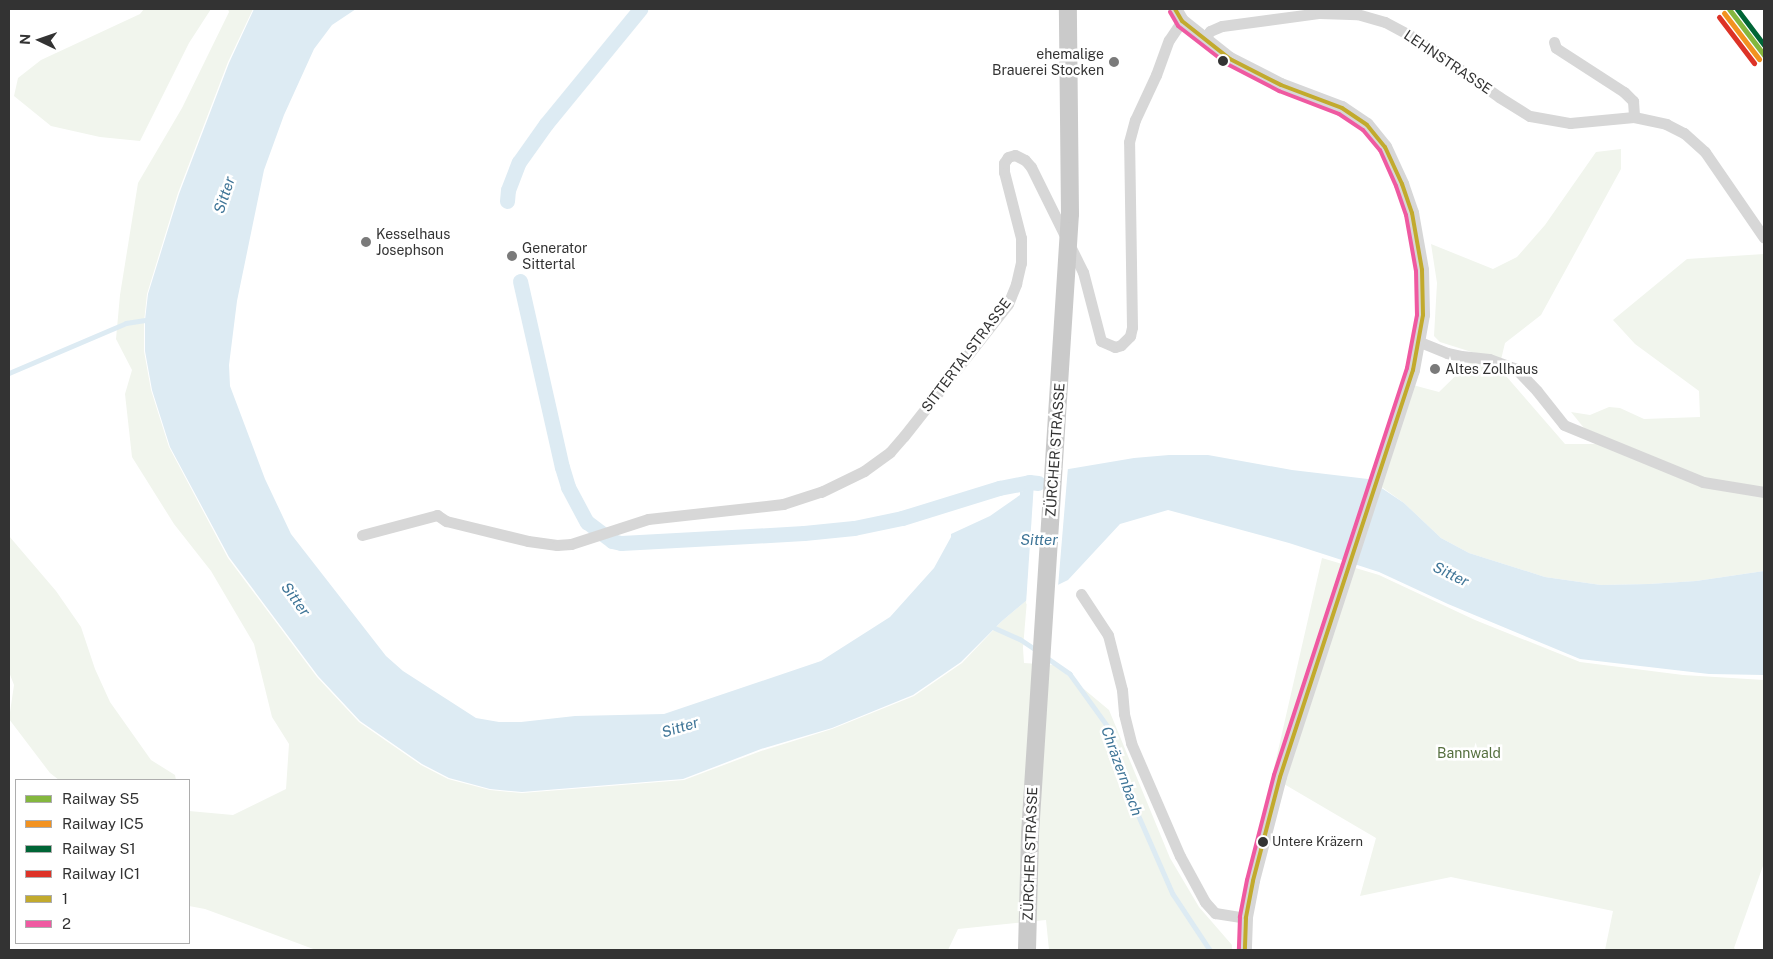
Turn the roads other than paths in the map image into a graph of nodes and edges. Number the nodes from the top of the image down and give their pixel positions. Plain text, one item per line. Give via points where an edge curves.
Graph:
1 (1068, 9) edge
2 (1175, 9) edge
3 (1182, 21) junction
4 (1204, 39) junction
5 (1554, 42) dead end
6 (1634, 117) junction
7 (1764, 238) edge
8 (1420, 342) junction
9 (1764, 492) edge
10 (362, 535) dead end
11 (1081, 594) dead end
12 (1246, 918) junction
13 (1027, 950) edge
14 (1245, 950) edge

1 - 13 main road, ZÜRCHER STRASSE, bridge via 1070,214 1030,834
2 - 3 street
3 - 4 street
3 - 10 street, SITTERTALSTRASSE via 1169,40 1129,142 1132,327 1126,342 1115,347 1100,341 1083,272 1031,167 1015,155 1004,163 1004,172 1021,238 1021,263 1008,304 890,452 864,471 801,499 764,507 648,519 571,544 542,544 446,521 437,515
4 - 6 street, LEHNSTRASSE via 1210,31 1222,26 1320,13 1356,14 1385,22 1415,37 1499,98 1530,116 1570,123
4 - 8 street via 1230,59 1262,76 1342,108 1367,126 1385,147 1402,184 1418,242 1423,294
5 - 6 street via 1556,48 1624,92 1633,101
6 - 7 street, LEHNSTRASSE via 1666,124 1691,137 1721,174
8 - 9 street via 1446,353 1489,359 1516,369 1564,425 1703,482
8 - 12 street via 1414,370 1314,668 1264,836
11 - 12 street via 1108,635 1131,743 1180,856 1215,913
12 - 14 street

